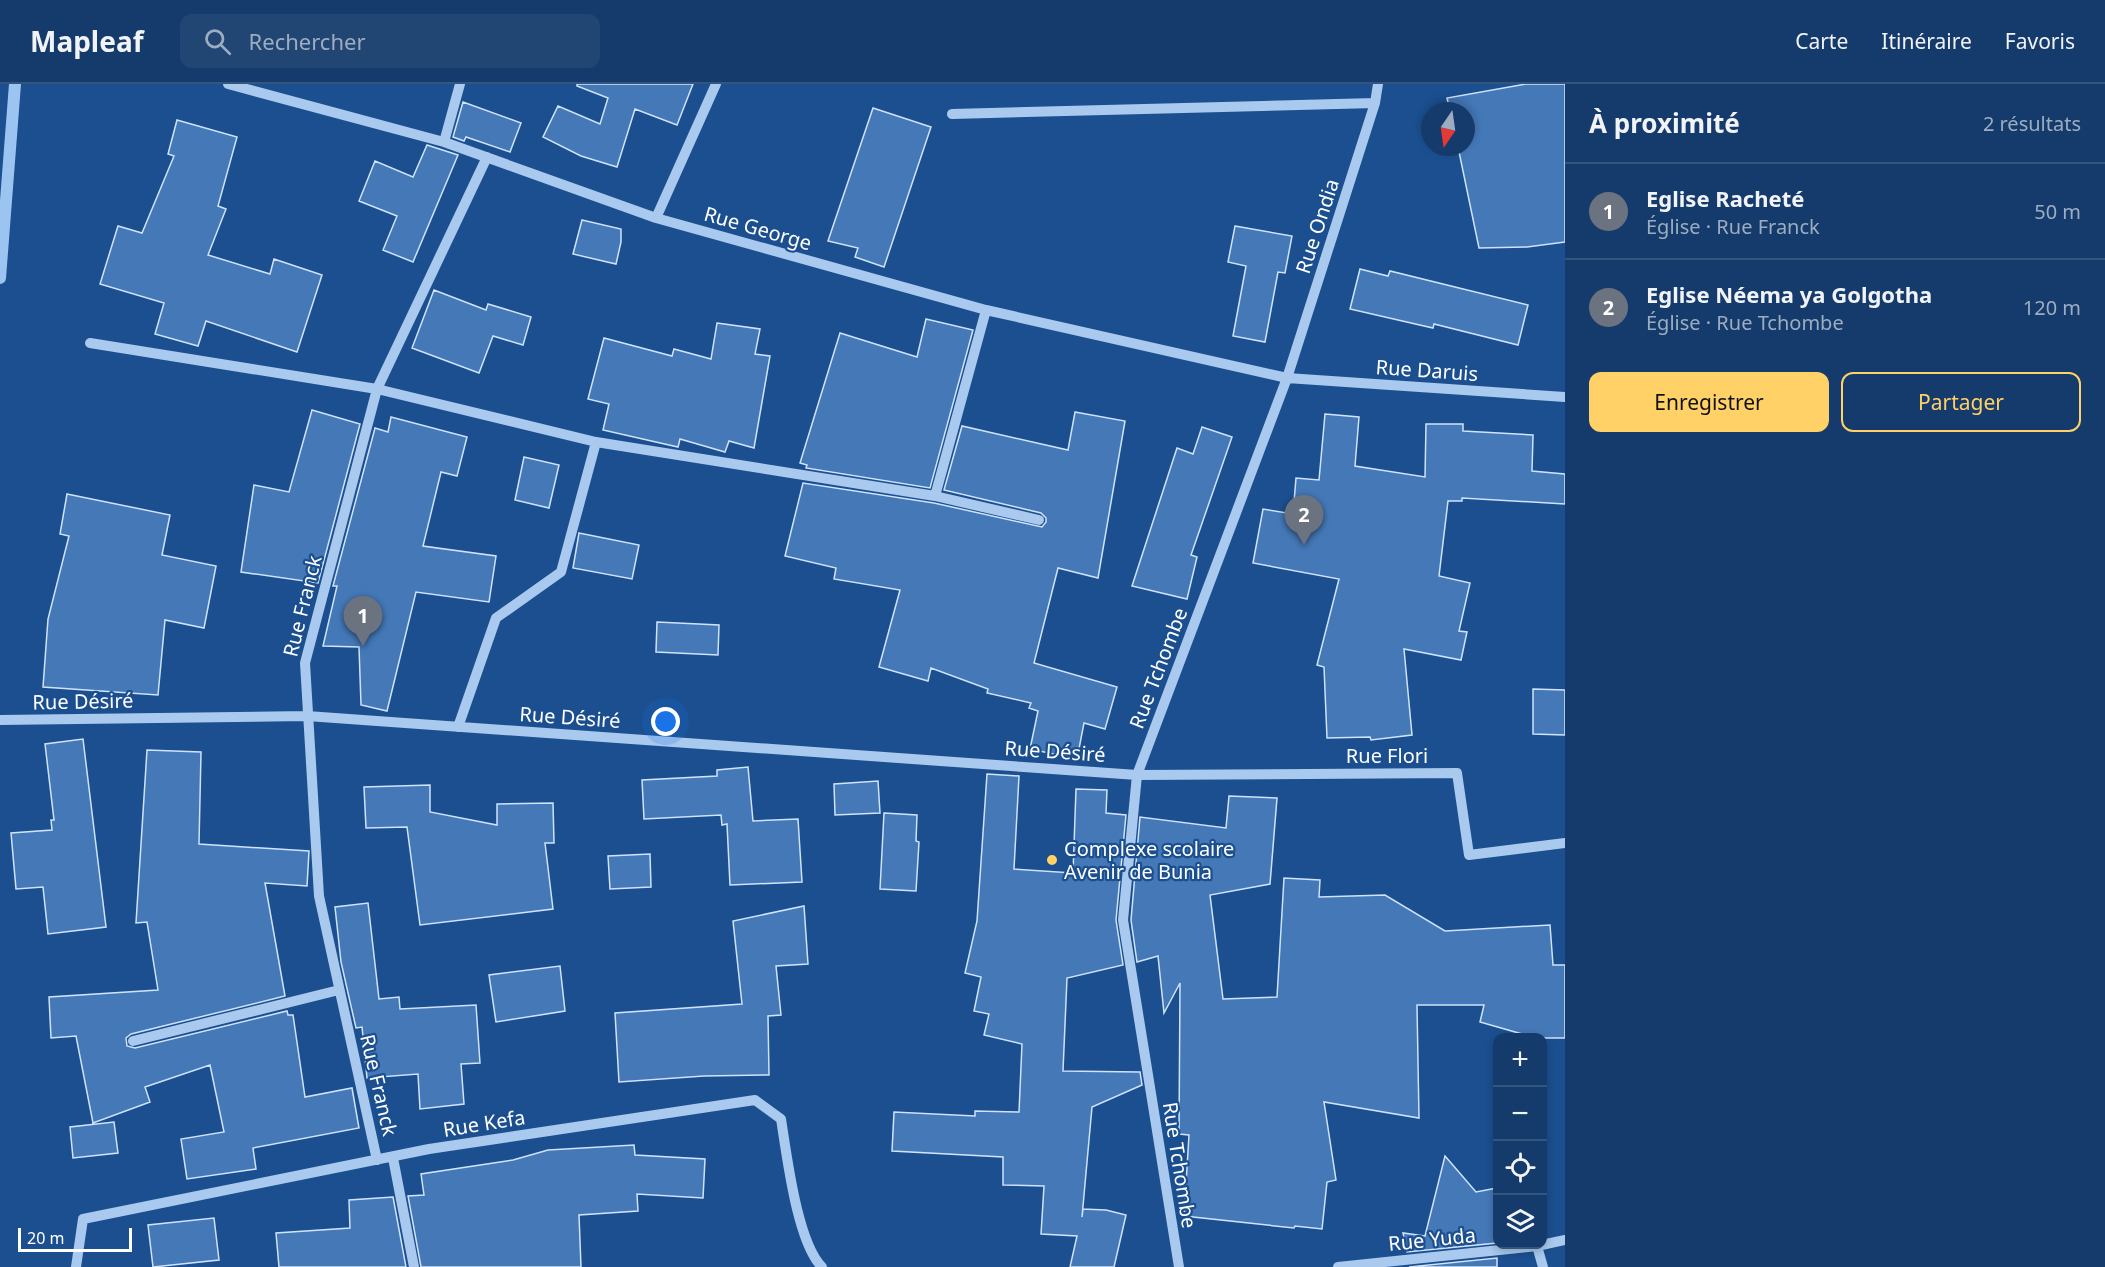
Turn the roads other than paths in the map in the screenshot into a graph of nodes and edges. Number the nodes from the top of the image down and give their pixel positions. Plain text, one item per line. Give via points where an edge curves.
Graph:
1 (228, 84) edge
2 (460, 84) edge
3 (716, 84) edge
4 (1379, 84) edge
5 (1375, 103) junction
6 (952, 114) dead end
7 (444, 142) junction
8 (487, 157) junction
9 (656, 218) junction
10 (986, 310) junction
11 (90, 344) dead end
12 (1287, 378) junction
13 (377, 389) junction
14 (1565, 397) edge
15 (596, 442) junction
16 (935, 496) junction
17 (1039, 520) dead end
18 (307, 716) junction
19 (0, 720) edge
20 (458, 727) junction
21 (1137, 775) junction
22 (1565, 843) edge
23 (339, 990) junction
24 (132, 1041) dead end
25 (393, 1158) junction
26 (377, 1160) junction
27 (1565, 1240) edge
28 (1547, 1244) edge
29 (1509, 1249) edge
30 (1538, 1249) edge
31 (76, 1267) edge
32 (414, 1267) edge
33 (822, 1267) edge
34 (1179, 1267) edge
35 (1338, 1267) edge
36 (1543, 1267) edge

1 - 7 street, Rue George
2 - 7 street
3 - 9 street
4 - 5 street, Rue Ondia
5 - 6 street
5 - 12 street, Rue Ondia
7 - 8 street, Rue George
8 - 9 street, Rue George
8 - 13 street, Rue Franck
9 - 10 street, Rue George
10 - 12 street, Rue George
10 - 16 street
11 - 13 street
12 - 14 street, Rue Daruis
12 - 21 street, Rue Tchombe
13 - 15 street
13 - 18 street, Rue Franck via 305,663
15 - 16 street
15 - 20 street via 561,572 496,618
16 - 17 street
18 - 19 street, Rue Désiré
18 - 20 street, Rue Désiré
18 - 23 street, Rue Franck via 319,896
20 - 21 street, Rue Désiré
21 - 22 street, Rue Flori via 1457,773 1468,855
21 - 34 street, Rue Tchombe via 1123,920
23 - 24 street
23 - 26 street, Rue Franck
25 - 26 street, Rue Kefa
25 - 32 street
25 - 33 street, Rue Kefa via 429,1149 755,1100 781,1119 798,1213 815,1260
26 - 31 street, Rue Kefa via 83,1220
27 - 28 street, Rue Yuda
29 - 35 street, Rue Yuda
30 - 36 street

